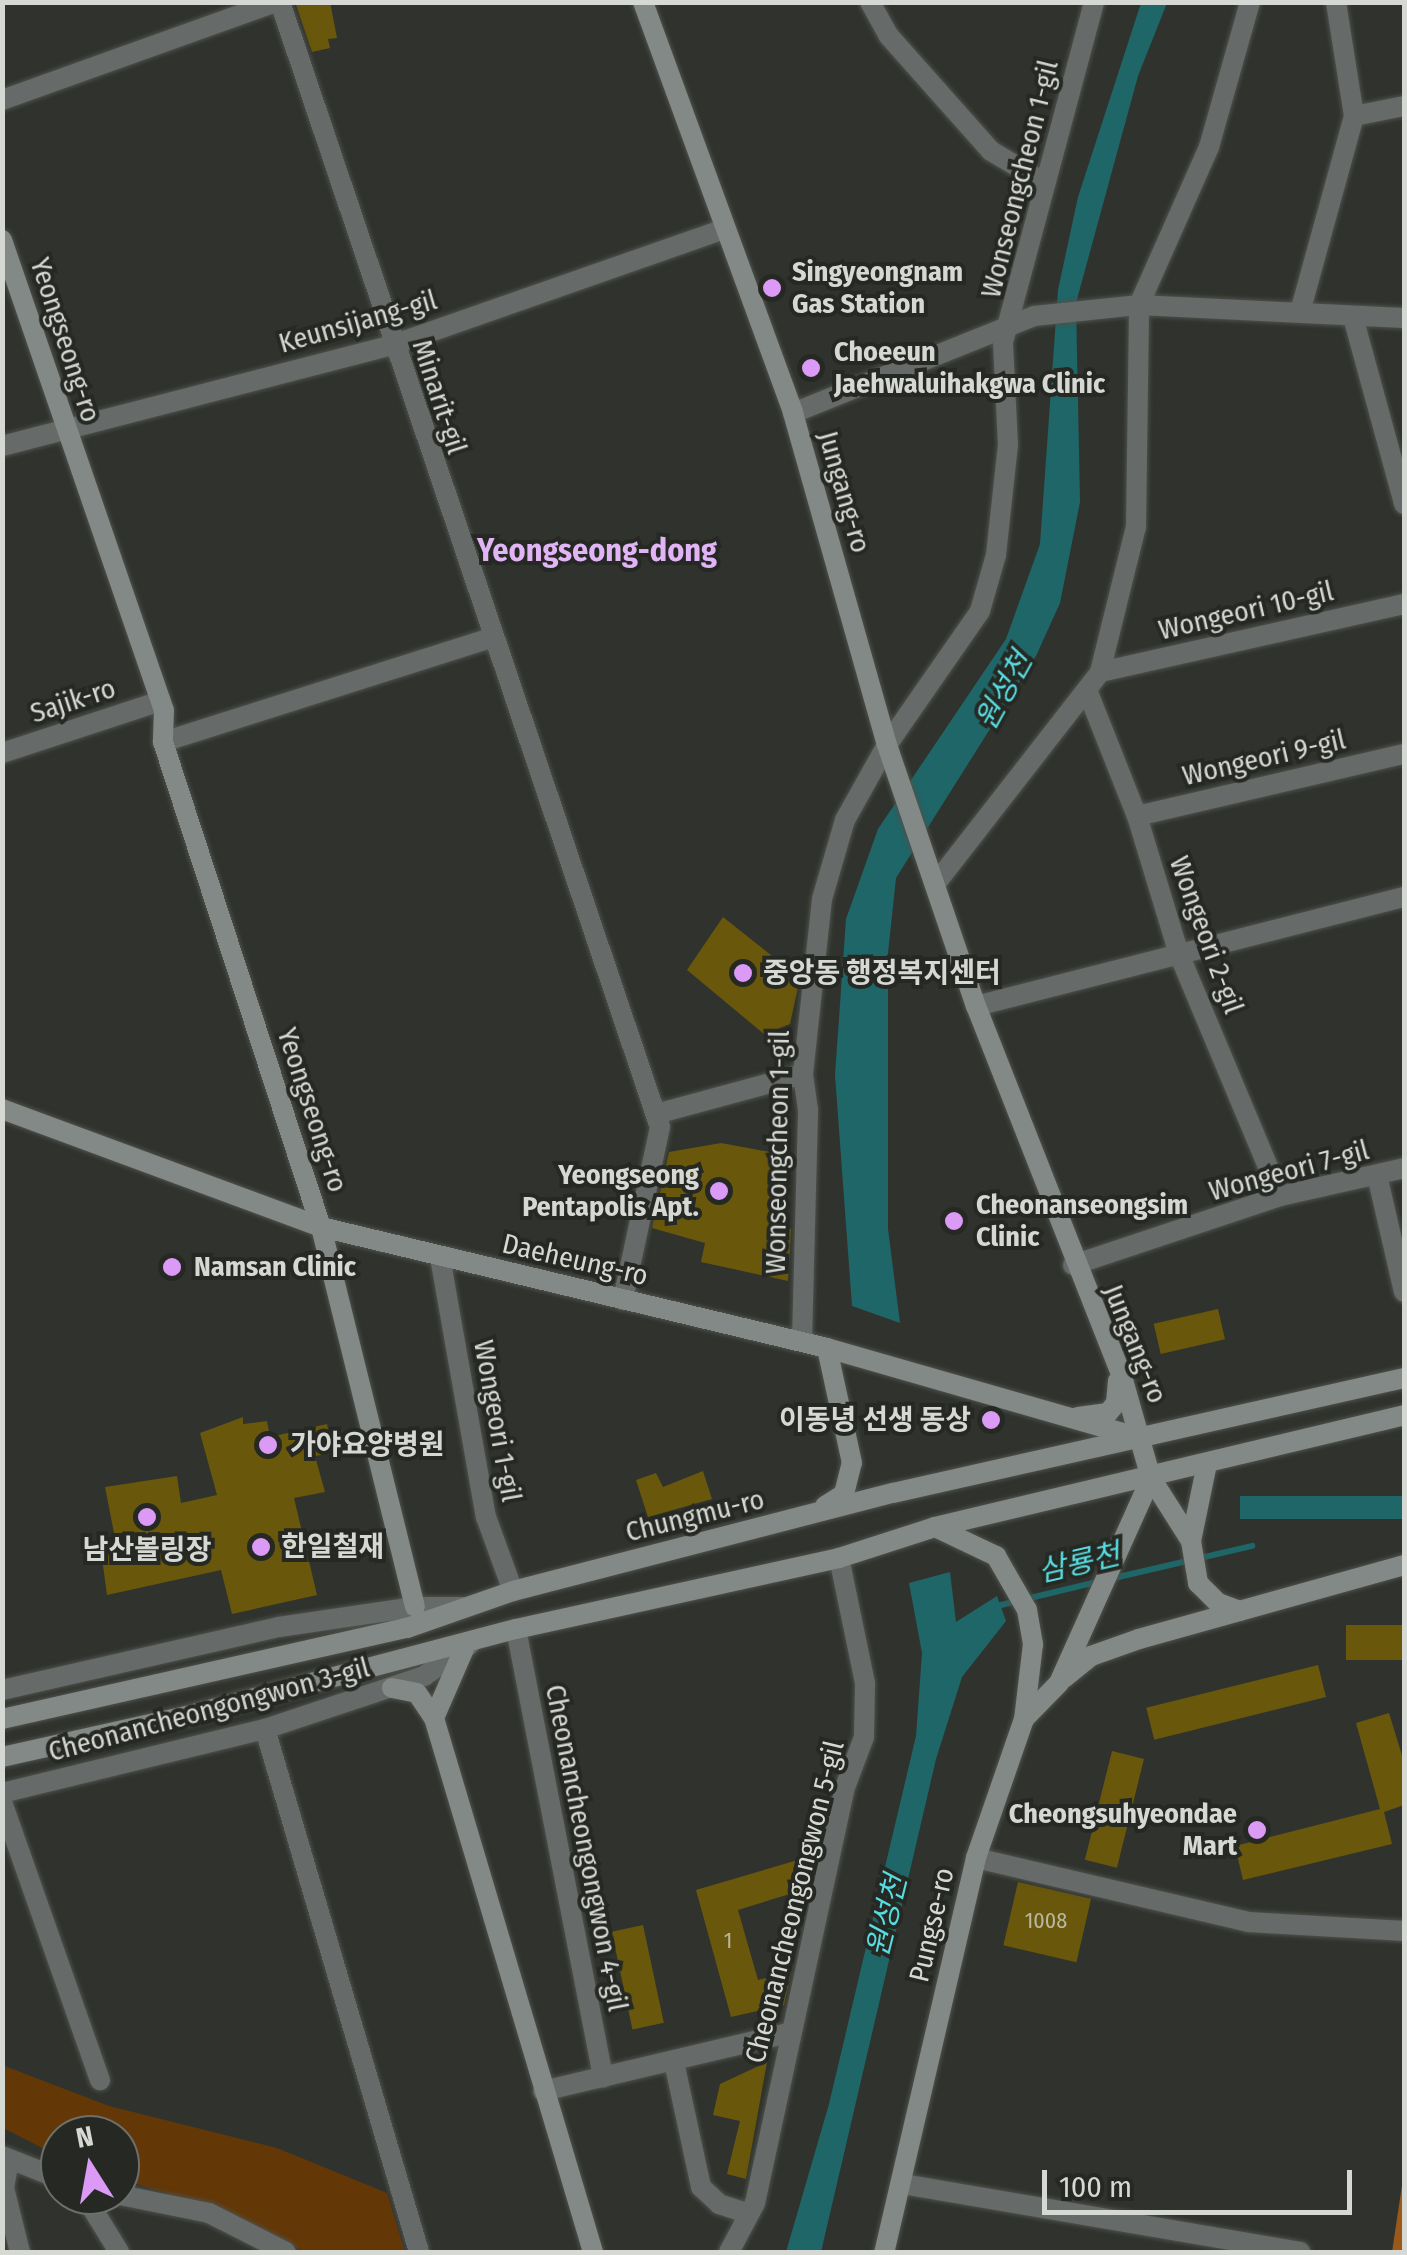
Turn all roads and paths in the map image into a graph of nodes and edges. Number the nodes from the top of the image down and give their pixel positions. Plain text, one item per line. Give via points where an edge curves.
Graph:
1 (278, 2) edge
2 (642, 2) edge
3 (870, 2) edge
4 (1094, 2) edge
5 (1250, 2) edge
6 (1336, 2) edge
7 (2, 100) edge
8 (1404, 106) edge
9 (1354, 116) junction
10 (1045, 183) junction
11 (722, 230) junction
12 (2, 240) edge
13 (1129, 307) junction
14 (1300, 312) junction
15 (1353, 317) junction
16 (1023, 318) junction
17 (1404, 318) edge
18 (393, 345) junction
19 (793, 413) junction
20 (65, 427) junction
21 (2, 446) edge
22 (1404, 504) edge
23 (1404, 604) edge
24 (490, 638) junction
25 (1100, 672) junction
26 (1087, 690) junction
27 (161, 701) junction
28 (164, 742) junction
29 (888, 744) junction
30 (2, 753) edge
31 (1404, 754) edge
32 (1137, 816) junction
33 (935, 878) junction
34 (1404, 898) edge
35 (1179, 954) junction
36 (976, 1006) junction
37 (803, 1074) junction
38 (2, 1109) edge
39 (658, 1120) junction
40 (1404, 1168) edge
41 (1377, 1176) junction
42 (1280, 1196) junction
43 (321, 1227) junction
44 (440, 1257) junction
45 (1073, 1265) junction
46 (1404, 1292) edge
47 (623, 1300) junction
48 (802, 1341) junction
49 (827, 1348) junction
50 (1118, 1369) junction
51 (1404, 1378) edge
52 (1058, 1415) junction
53 (1404, 1415) edge
54 (1144, 1439) junction
55 (1206, 1464) junction
56 (1151, 1478) junction
57 (813, 1514) junction
58 (935, 1526) junction
59 (1191, 1541) junction
60 (840, 1558) junction
61 (1404, 1566) edge
62 (513, 1591) junction
63 (414, 1607) junction
64 (462, 1607) junction
65 (1240, 1611) junction
66 (516, 1629) junction
67 (471, 1644) junction
68 (1058, 1683) junction
69 (392, 1688) junction
70 (2, 1690) edge
71 (434, 1718) junction
72 (2, 1719) edge
73 (1024, 1720) junction
74 (264, 1729) junction
75 (2, 1757) edge
76 (2, 1793) edge
77 (2, 1802) edge
78 (976, 1858) junction
79 (1404, 1932) edge
80 (790, 2033) junction
81 (674, 2062) junction
82 (603, 2078) junction
83 (100, 2080) dead end
84 (543, 2091) junction
85 (6, 2158) edge
86 (40, 2171) edge
87 (903, 2184) junction
88 (140, 2199) edge
89 (747, 2213) junction
90 (96, 2215) edge
91 (20, 2252) edge
92 (119, 2252) edge
93 (286, 2252) edge
94 (418, 2252) edge
95 (593, 2252) edge
96 (729, 2252) edge
97 (884, 2252) edge
98 (1300, 2252) edge

1 - 7 street
1 - 18 street, Minarit-gil
2 - 11 street, Jungang-ro
3 - 10 street via 888,35 991,151
4 - 10 street, Wonseongcheon 1-gil
5 - 13 street via 1209,147
6 - 9 street
8 - 9 street
9 - 14 street
10 - 16 street, Wonseongcheon 1-gil
11 - 18 street, Keunsijang-gil
11 - 19 street, Jungang-ro
12 - 20 street, Yeongseong-ro
13 - 14 street
13 - 16 street
13 - 25 street via 1136,526
14 - 15 street
15 - 17 street
15 - 22 street
16 - 19 street
16 - 29 street, Wonseongcheon 1-gil via 1003,342 1008,446 996,554 980,611
18 - 20 street, Keunsijang-gil
18 - 24 street, Minarit-gil
19 - 29 street, Jungang-ro
20 - 21 street, Keunsijang-gil
20 - 27 street, Yeongseong-ro
23 - 25 street, Wongeori 10-gil
24 - 28 street
24 - 39 street, Minarit-gil
25 - 26 street
26 - 32 street, Wongeori 2-gil
26 - 33 street
27 - 28 street, Yeongseong-ro
27 - 30 street, Sajik-ro
28 - 43 street, Yeongseong-ro
29 - 33 street, Jungang-ro
29 - 37 street, Wonseongcheon 1-gil via 845,820 822,899
31 - 32 street, Wongeori 9-gil
32 - 35 street, Wongeori 2-gil
33 - 36 street, Jungang-ro
34 - 35 street
35 - 36 street
35 - 42 street, Wongeori 2-gil
36 - 45 street, Jungang-ro
37 - 39 street
37 - 48 street, Wonseongcheon 1-gil via 808,1110
38 - 43 street, Daeheung-ro
39 - 47 street
40 - 41 street, Wongeori 7-gil
41 - 42 street, Wongeori 7-gil
41 - 46 street
42 - 45 street, Wongeori 7-gil
43 - 44 street, Daeheung-ro
43 - 63 street, Yeongseong-ro
44 - 47 street, Daeheung-ro
44 - 62 street, Wongeori 1-gil via 486,1517
45 - 50 street, Jungang-ro
47 - 48 street, Daeheung-ro
48 - 49 street, Daeheung-ro
49 - 52 street, Daeheung-ro
49 - 57 street via 852,1463 844,1494
50 - 52 street via 1116,1404 1108,1413
50 - 54 street, Jungang-ro
51 - 54 street, Chungmu-ro
52 - 54 street, Daeheung-ro
53 - 55 street
54 - 56 street, Jungang-ro
54 - 57 street, Chungmu-ro
55 - 56 street
55 - 59 street
56 - 58 street
56 - 59 street
56 - 68 street, Pungse-ro
57 - 62 street, Chungmu-ro
58 - 60 street
58 - 73 street via 1006,1566 1027,1610 1033,1644
59 - 65 street via 1198,1583 1218,1604
60 - 66 street
60 - 80 street, Cheonancheongongwon 5-gil via 864,1683 864,1737 844,1790
61 - 65 street
62 - 64 street, Chungmu-ro
63 - 64 street
63 - 70 street via 279,1628
64 - 72 street, Chungmu-ro via 407,1628
65 - 68 street via 1090,1656
66 - 67 street
66 - 82 street, Cheonancheongongwon 4-gil
67 - 69 street, Cheonancheongongwon 3-gil
67 - 71 street
67 - 75 street
68 - 73 street, Pungse-ro
69 - 71 street via 417,1694
69 - 74 street, Cheonancheongongwon 3-gil
71 - 84 street
73 - 78 street, Pungse-ro
74 - 76 street, Cheonancheongongwon 3-gil
74 - 94 street
77 - 83 street
78 - 79 street via 1248,1922
78 - 87 street, Pungse-ro
80 - 81 street
80 - 89 street, Cheonancheongongwon 5-gil via 755,2203
81 - 82 street
81 - 89 street via 701,2187 719,2204
82 - 84 street
84 - 95 street
85 - 86 street
85 - 91 street via 4,2188
87 - 97 street, Pungse-ro
87 - 98 street
88 - 93 street via 208,2214
89 - 96 street, Cheonancheongongwon 5-gil
90 - 92 street

